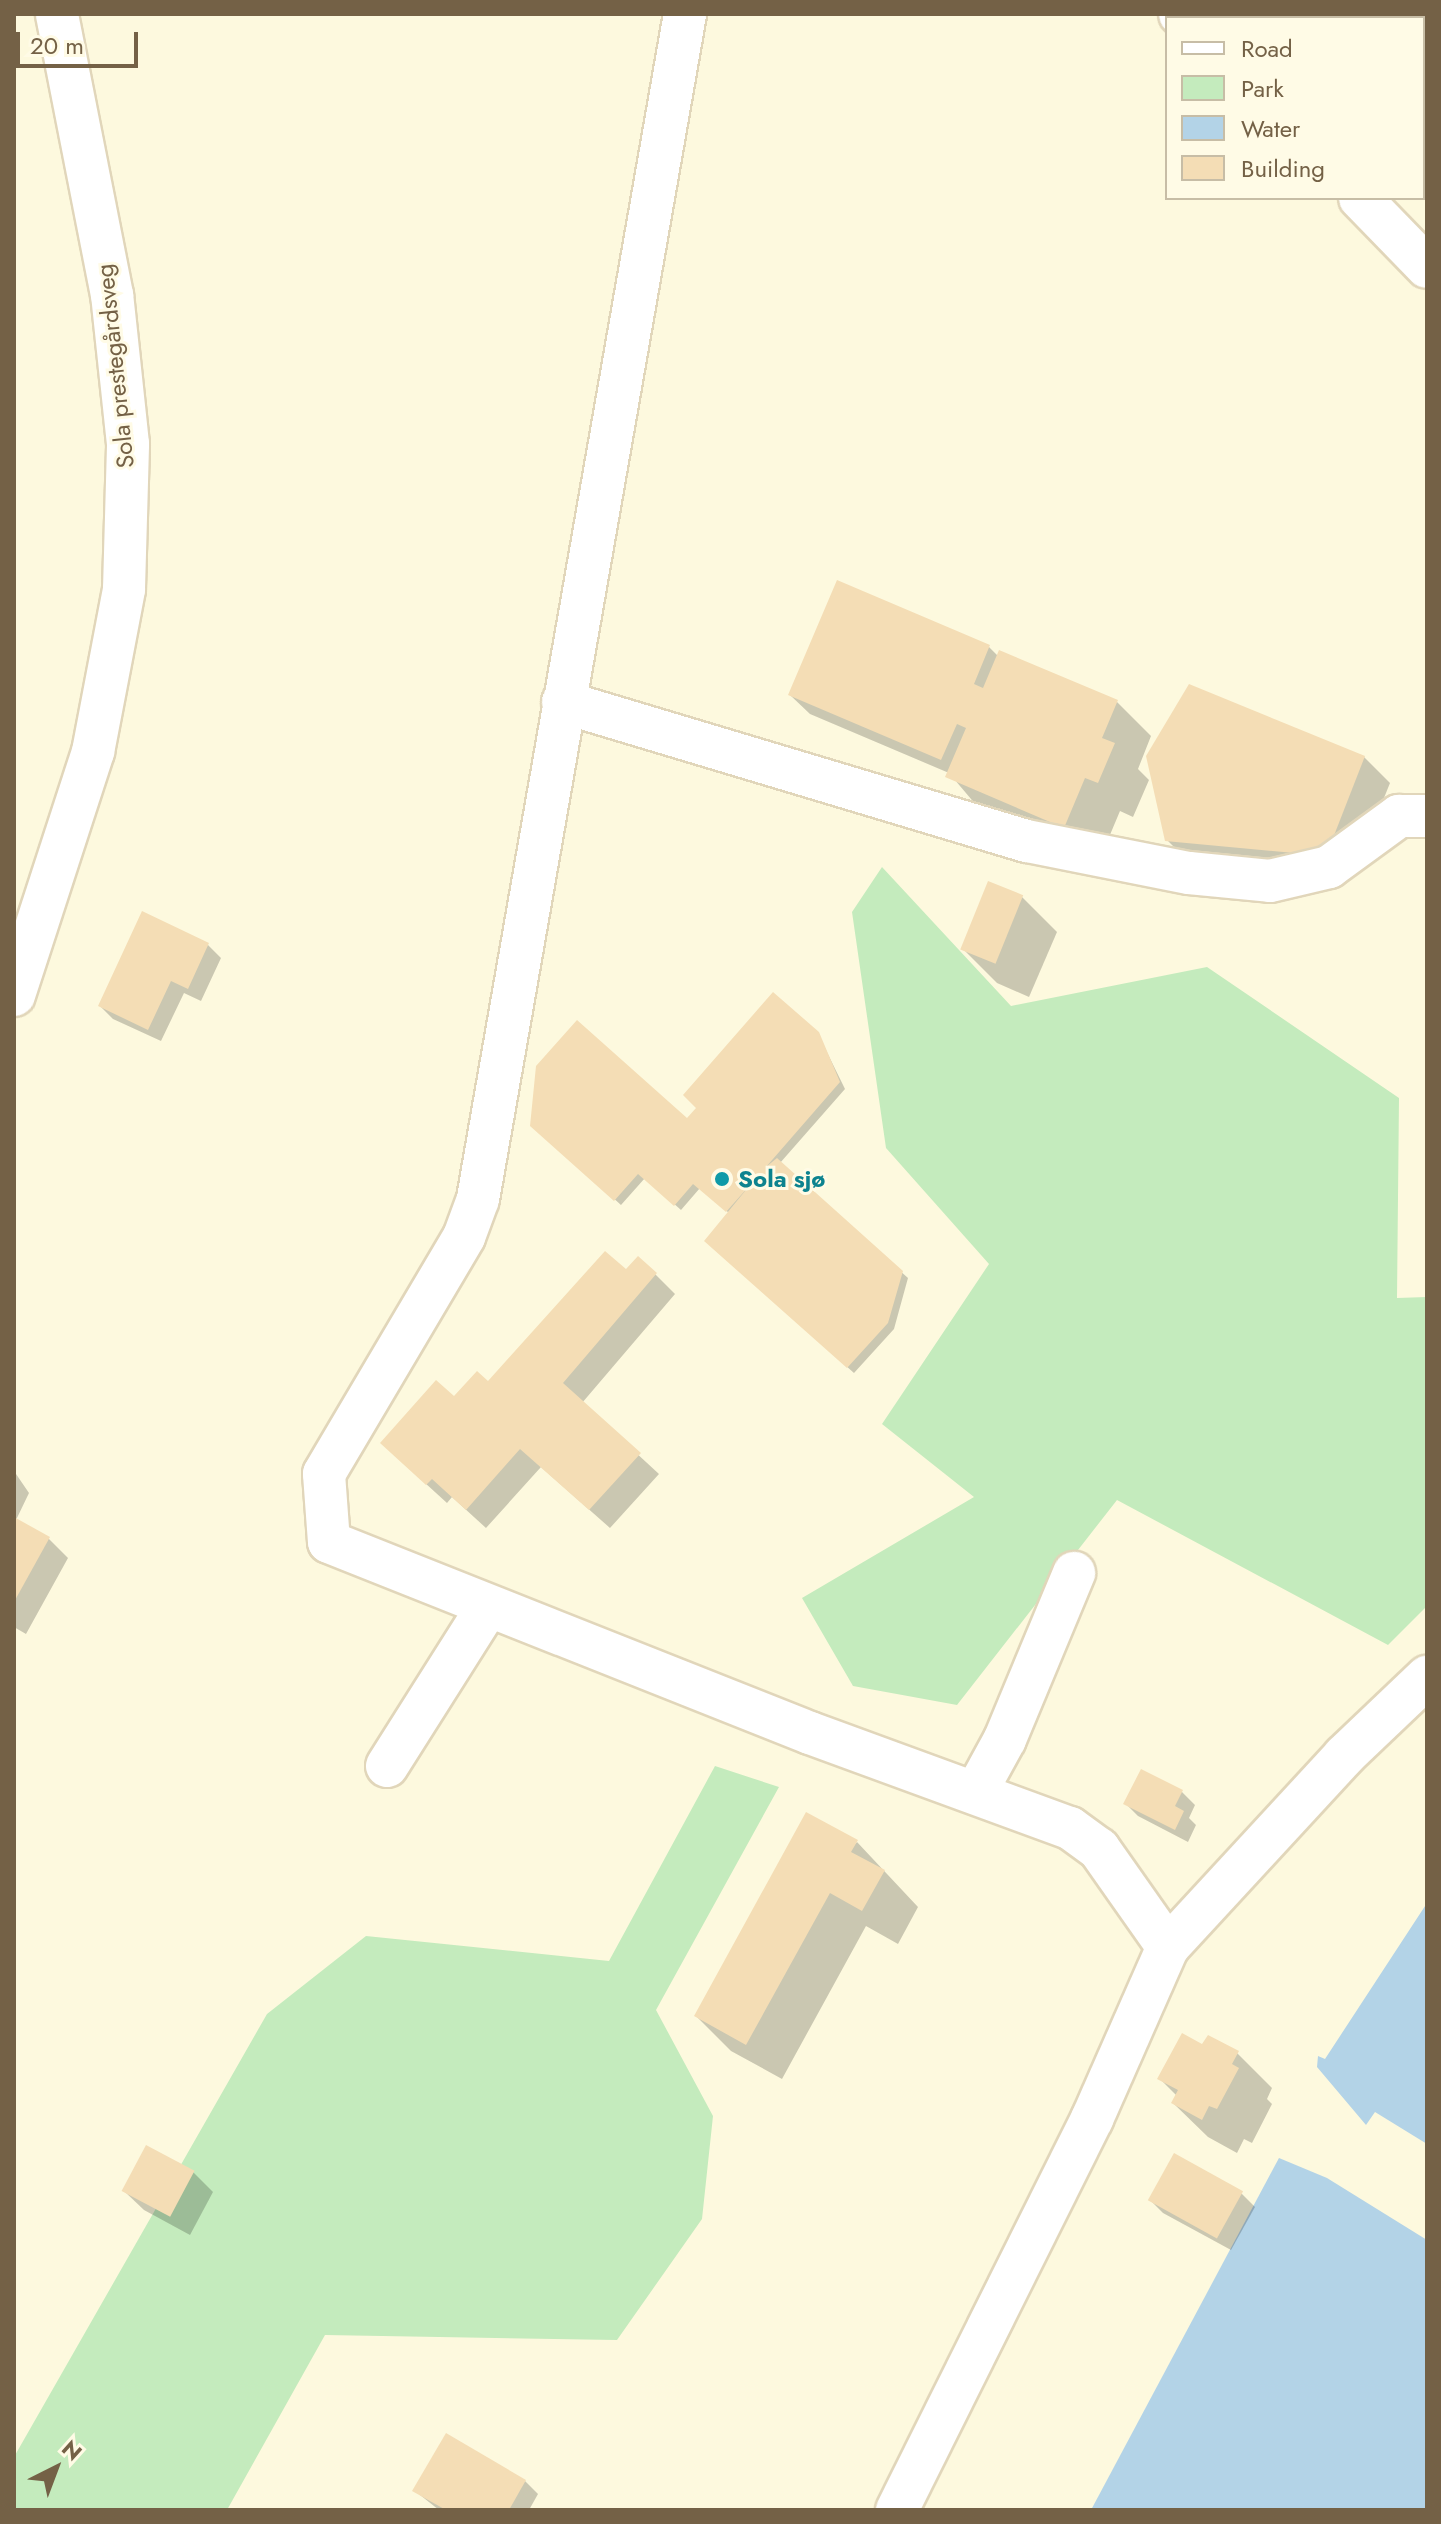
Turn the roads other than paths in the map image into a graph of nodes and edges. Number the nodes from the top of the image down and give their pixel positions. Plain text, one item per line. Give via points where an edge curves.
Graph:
1 (57, 14) edge
2 (685, 14) edge
3 (1362, 200) edge
4 (1427, 267) edge
5 (563, 702) junction
6 (1427, 816) edge
7 (14, 995) edge
8 (1074, 1573) dead end
9 (487, 1608) junction
10 (1427, 1677) edge
11 (387, 1766) dead end
12 (976, 1792) junction
13 (1168, 1947) junction
14 (897, 2510) edge

1 - 7 street, Sola prestegårdsveg via 112,295 128,444 124,589 93,752
2 - 5 street
3 - 4 street
5 - 6 street via 1027,841 1189,873 1270,881 1329,867 1399,816
5 - 9 street via 478,1199 464,1237 340,1442 324,1474 322,1494 329,1542
8 - 12 street via 1005,1739
9 - 11 street
9 - 12 street
10 - 13 street via 1344,1756
12 - 13 street via 1070,1828 1099,1849
13 - 14 street via 1092,2119

